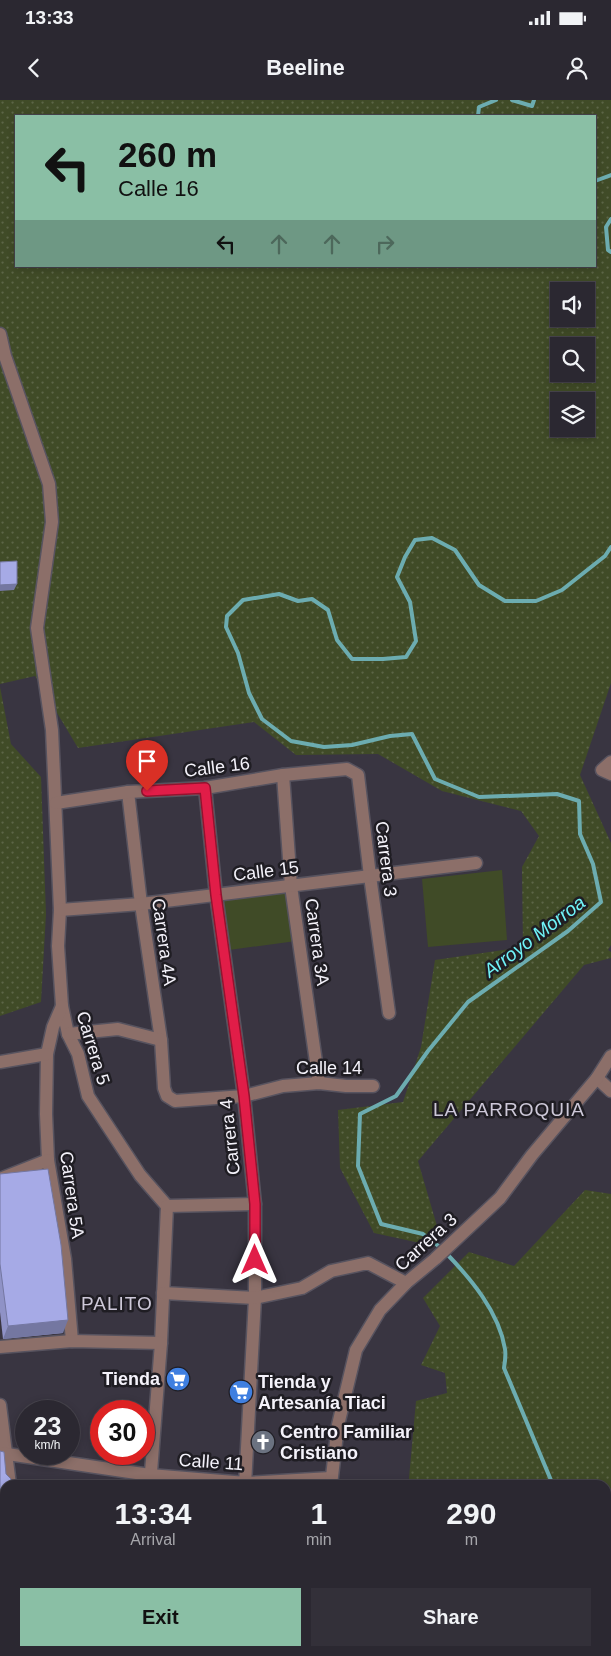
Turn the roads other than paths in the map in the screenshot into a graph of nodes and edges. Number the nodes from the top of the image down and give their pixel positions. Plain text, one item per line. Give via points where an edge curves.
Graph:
1 (0, 334) edge
2 (611, 762) edge
3 (353, 771) joint
4 (611, 774) edge
5 (282, 775) junction
6 (205, 788) junction
7 (128, 792) junction
8 (56, 803) junction
9 (476, 863) dead end
10 (370, 876) junction
11 (291, 886) junction
12 (216, 895) junction
13 (141, 904) junction
14 (60, 910) junction
15 (62, 1006) junction
16 (390, 1013) dead end
17 (68, 1034) junction
18 (161, 1040) junction
19 (47, 1054) junction
20 (611, 1056) edge
21 (0, 1062) edge
22 (597, 1078) junction
23 (319, 1083) junction
24 (373, 1086) dead end
25 (611, 1091) edge
26 (167, 1096) joint
27 (244, 1096) junction
28 (48, 1160) junction
29 (0, 1179) edge
30 (255, 1204) junction
31 (167, 1206) junction
32 (406, 1283) junction
33 (163, 1293) junction
34 (255, 1298) junction
35 (72, 1341) junction
36 (161, 1343) junction
37 (0, 1347) edge
38 (0, 1405) edge
39 (3, 1453) edge
40 (9, 1480) edge
41 (150, 1480) edge
42 (246, 1480) edge
43 (331, 1480) edge

1 - 8 street, Carrera 5 via 49,484 52,522 37,628 52,730
2 - 4 street via 602,770
3 - 5 street, Calle 16
3 - 10 street, Carrera 3 via 358,774
5 - 6 street, Calle 16
5 - 11 street, Carrera 3A
6 - 7 street, Calle 16
6 - 12 street, Carrera 4
7 - 8 street, Calle 16
7 - 13 street, Carrera 4A
8 - 14 street, Carrera 5
9 - 10 street, Calle 15
10 - 11 street, Calle 15
10 - 16 street, Carrera 3
11 - 12 street, Calle 15
11 - 23 street, Carrera 3A
12 - 13 street, Calle 15
12 - 27 street, Carrera 4
13 - 14 street, Calle 15
13 - 18 street, Carrera 4A
14 - 15 street, Carrera 5 via 58,946
15 - 17 street, Carrera 5
15 - 19 street, Carrera 5A
17 - 18 street via 118,1029
17 - 31 street, Carrera 5 via 78,1054 88,1096 140,1175
18 - 26 street, Carrera 4A
19 - 21 street
19 - 28 street, Carrera 5A
20 - 22 street, Carrera 3
22 - 25 street
22 - 32 street, Carrera 3 via 500,1198
23 - 24 street, Calle 14
23 - 27 street, Calle 14 via 284,1086
26 - 27 street, Calle 14 via 175,1102
27 - 30 street, Carrera 4
28 - 29 street
28 - 35 street, Carrera 5A via 65,1259
30 - 31 street
30 - 34 street, Carrera 4
31 - 33 street
32 - 34 street via 368,1262 331,1271 302,1288
32 - 43 street, Carrera 3 via 380,1310 356,1350 338,1425
33 - 34 street
33 - 36 street
34 - 42 street, Carrera 4
35 - 36 street
35 - 37 street
36 - 41 street
38 - 39 street
39 - 40 street
39 - 41 street, Calle 11

